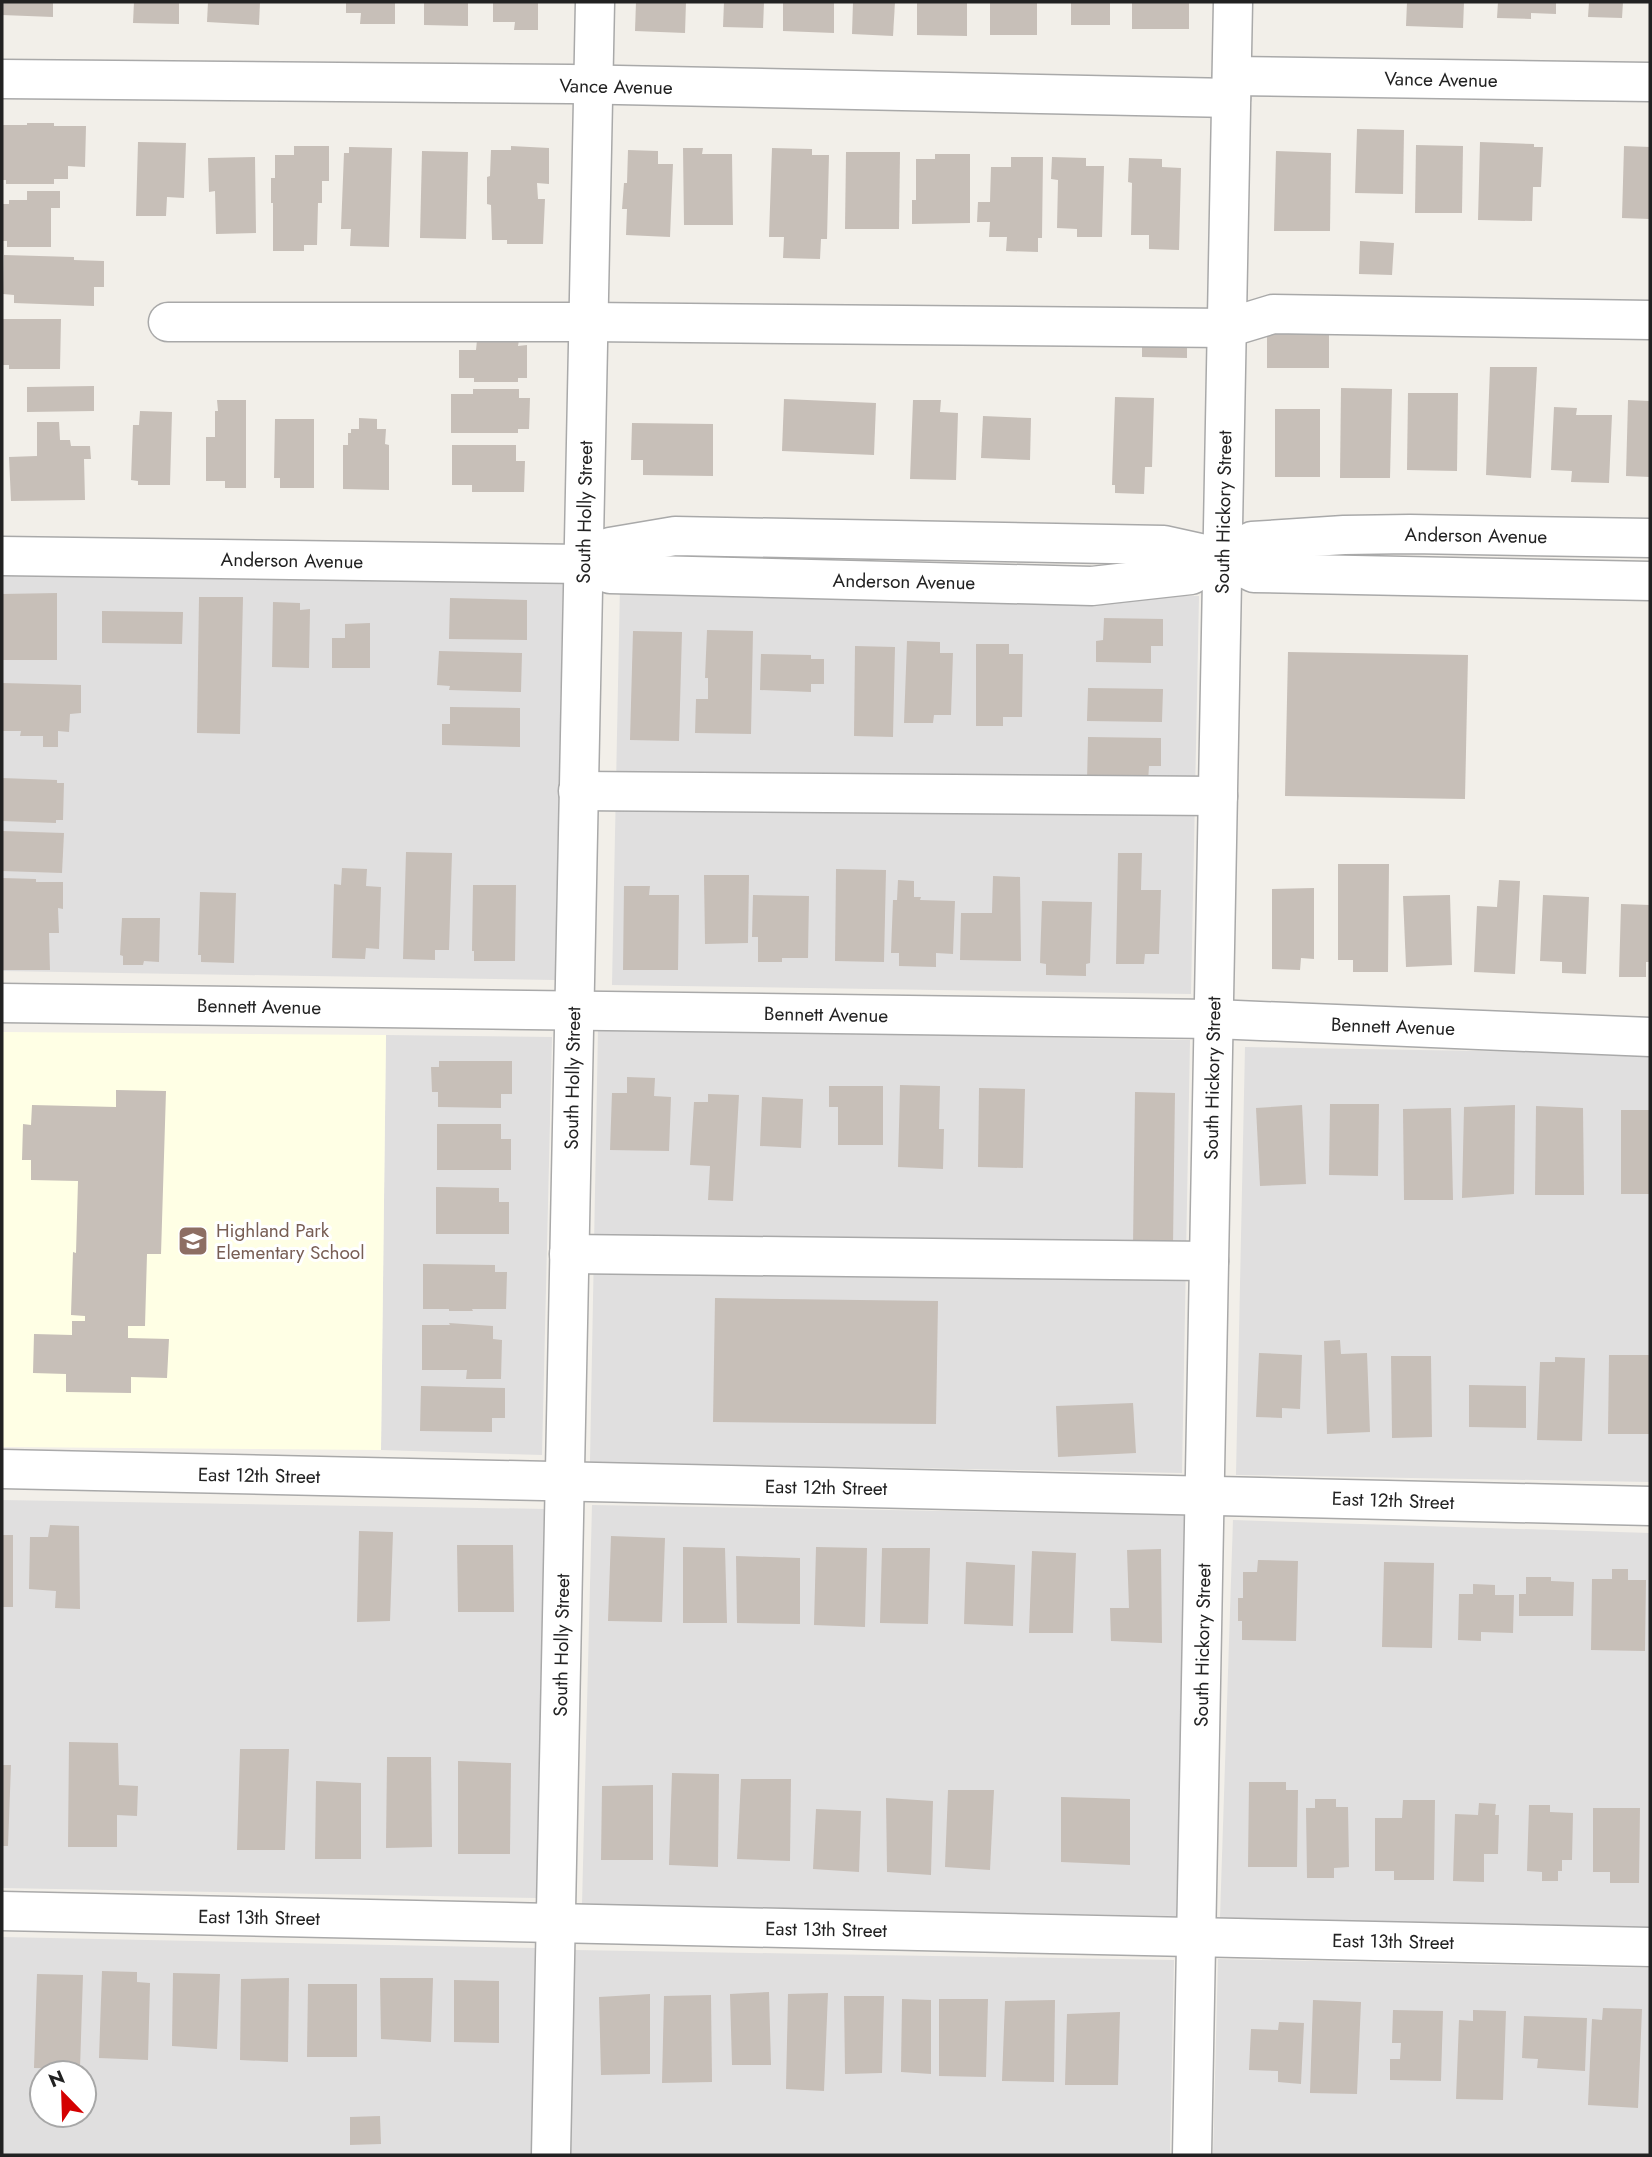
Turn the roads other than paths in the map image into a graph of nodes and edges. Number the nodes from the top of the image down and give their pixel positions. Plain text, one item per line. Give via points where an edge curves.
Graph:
1 (595, 2) edge
2 (1233, 2) edge
3 (2, 79) edge
4 (1650, 82) edge
5 (593, 85) junction
6 (1231, 87) junction
7 (1650, 320) edge
8 (168, 322) dead end
9 (588, 322) junction
10 (1227, 328) junction
11 (1650, 538) edge
12 (2, 556) edge
13 (1223, 558) junction
14 (583, 564) junction
15 (1650, 581) edge
16 (578, 791) junction
17 (1218, 796) junction
18 (2, 1003) edge
19 (574, 1010) junction
20 (1214, 1018) junction
21 (1650, 1037) edge
22 (569, 1254) junction
23 (1209, 1261) junction
24 (2, 1469) edge
25 (564, 1482) junction
26 (1205, 1494) junction
27 (1650, 1506) edge
28 (2, 1911) edge
29 (555, 1923) junction
30 (1196, 1937) junction
31 (1650, 1947) edge
32 (551, 2155) edge
33 (1192, 2155) edge

1 - 5 street, South Holly Street
2 - 6 street, South Hickory Street
3 - 5 street, Vance Avenue
4 - 6 street, Vance Avenue
5 - 6 street, Vance Avenue
5 - 9 street, South Holly Street
6 - 10 street, South Hickory Street
7 - 10 street via 1273,314
8 - 9 street
9 - 10 street
9 - 14 street, South Holly Street
10 - 13 street, South Hickory Street
11 - 13 street, Anderson Avenue via 1344,535 1252,541
12 - 14 street, Anderson Avenue
13 - 14 street, Anderson Avenue via 1191,575 1092,586 610,574
13 - 15 street via 1254,573
13 - 17 street, South Hickory Street
14 - 16 street, South Holly Street
16 - 17 street
16 - 19 street, South Holly Street
17 - 20 street, South Hickory Street
18 - 19 street, Bennett Avenue
19 - 20 street, Bennett Avenue
19 - 22 street, South Holly Street
20 - 21 street, Bennett Avenue
20 - 23 street, South Hickory Street
22 - 23 street
22 - 25 street, South Holly Street
23 - 26 street, South Hickory Street
24 - 25 street, East 12th Street
25 - 26 street, East 12th Street
25 - 29 street, South Holly Street
26 - 27 street, East 12th Street
26 - 30 street, South Hickory Street
28 - 29 street, East 13th Street
29 - 30 street, East 13th Street
29 - 32 street, South Holly Street
30 - 31 street, East 13th Street
30 - 33 street, South Hickory Street

